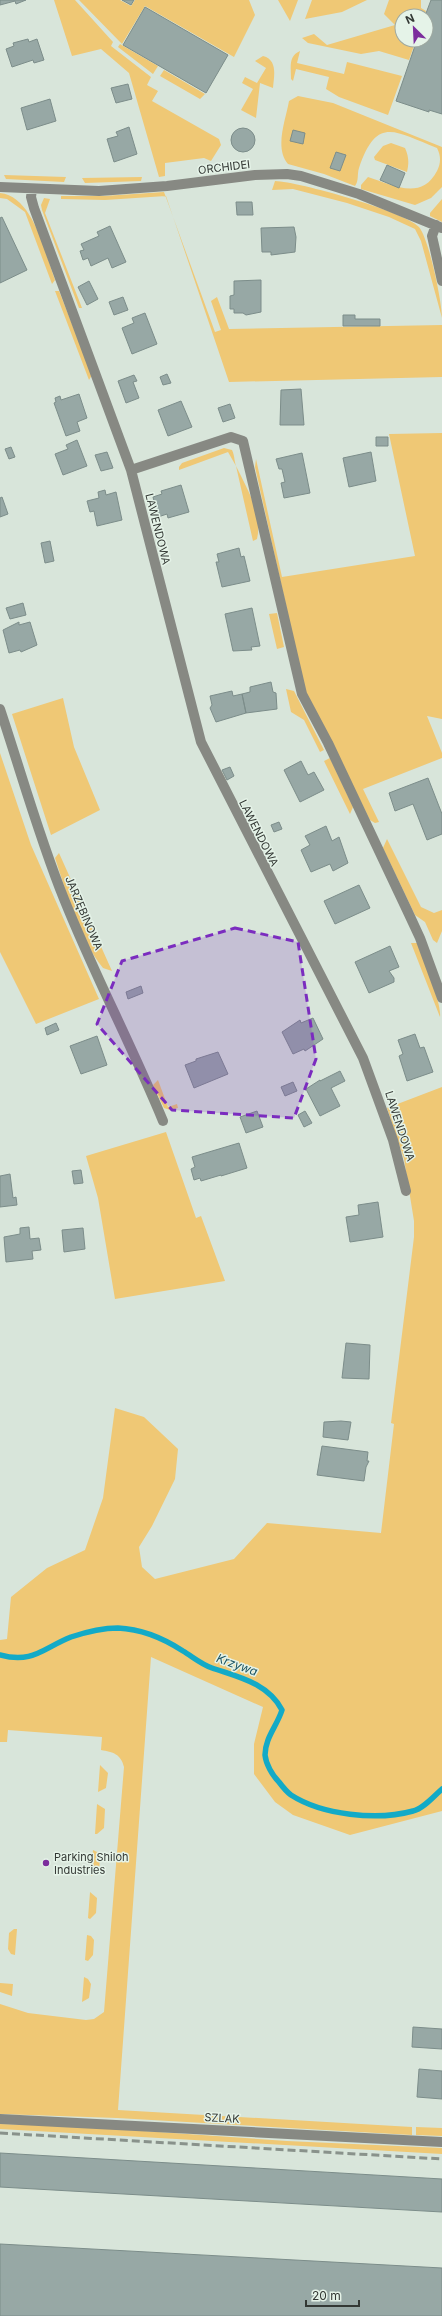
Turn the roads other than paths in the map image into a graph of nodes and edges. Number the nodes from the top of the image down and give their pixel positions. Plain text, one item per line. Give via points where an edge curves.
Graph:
1 (0, 187) edge
2 (32, 189) junction
3 (439, 227) edge
4 (442, 281) edge
5 (131, 470) junction
6 (0, 709) edge
7 (442, 998) edge
8 (163, 1121) dead end
9 (406, 1191) dead end
10 (0, 2119) edge
11 (442, 2142) edge

1 - 2 street, ORCHIDEI
2 - 3 street, ORCHIDEI via 116,190 287,174 360,194
2 - 5 street, LAWENDOWA via 34,208
3 - 4 street via 432,236
5 - 7 street via 231,437 243,440 302,694 328,743 410,917
5 - 9 street, LAWENDOWA via 201,742 363,1058 393,1140
6 - 8 street, JARZĘBINOWA via 62,894
10 - 11 street, SZLAK

